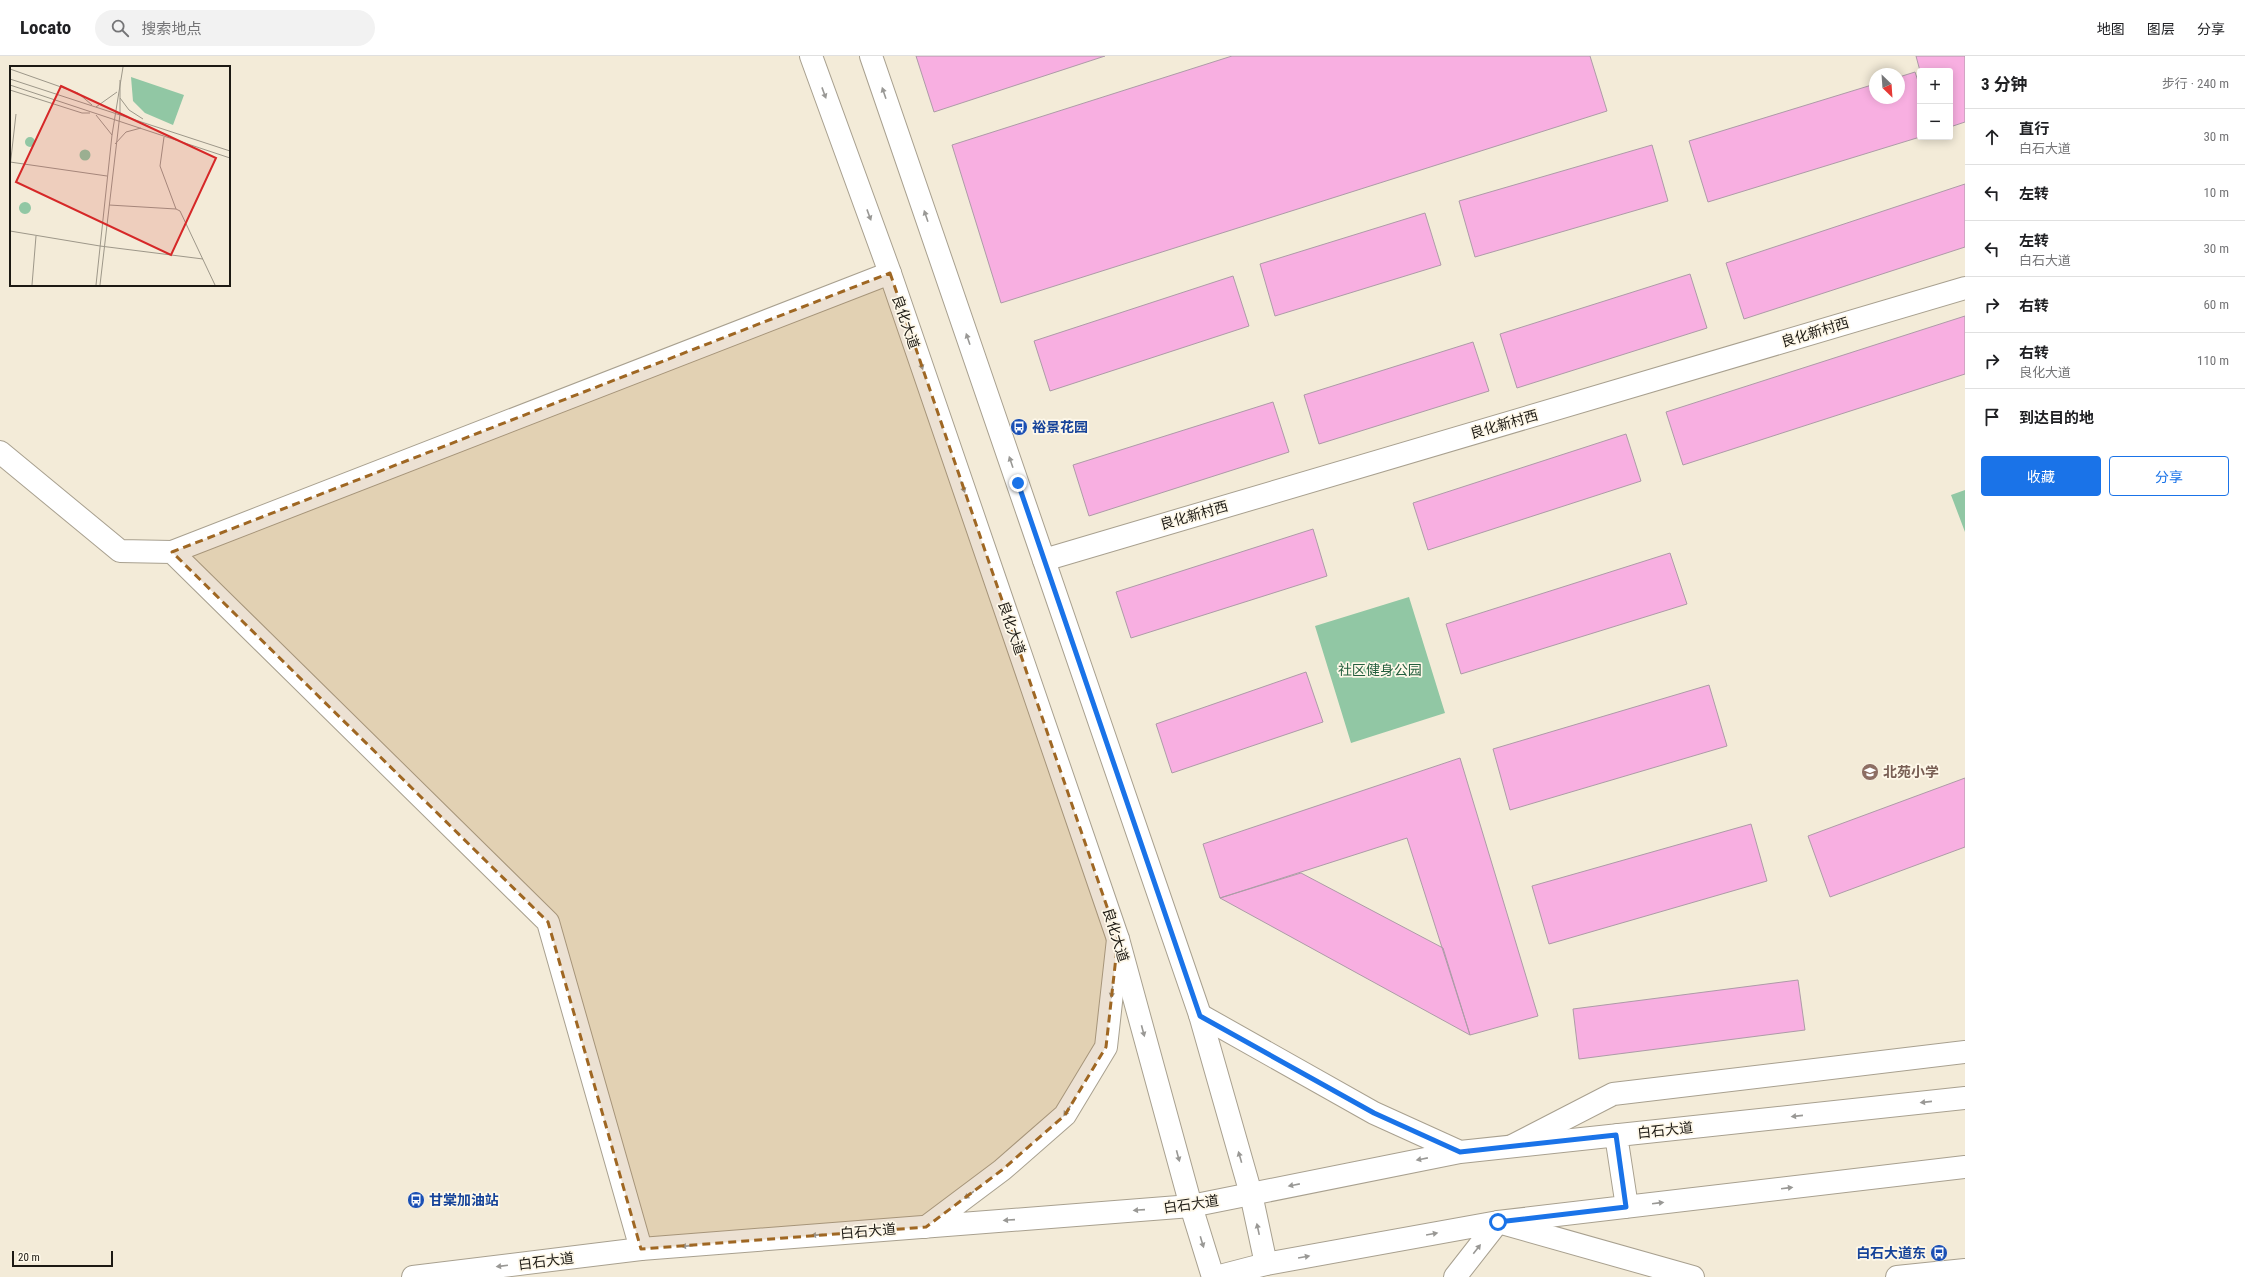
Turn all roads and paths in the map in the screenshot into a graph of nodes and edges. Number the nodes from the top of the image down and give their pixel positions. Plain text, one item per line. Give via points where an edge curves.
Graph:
1 (811, 56) edge
2 (871, 56) edge
3 (890, 273) junction
4 (1965, 288) edge
5 (0, 452) edge
6 (172, 552) junction
7 (1044, 560) junction
8 (1118, 939) junction
9 (1200, 1016) junction
10 (1965, 1052) edge
11 (1965, 1098) edge
12 (1616, 1135) junction
13 (1512, 1146) junction
14 (1460, 1152) junction
15 (1965, 1167) edge
16 (1251, 1194) junction
17 (1191, 1206) junction
18 (1626, 1207) junction
19 (1498, 1222) junction
20 (926, 1227) junction
21 (641, 1249) junction
22 (1965, 1270) edge
23 (1268, 1271) edge
24 (412, 1277) edge
25 (1213, 1277) edge
26 (1216, 1277) edge
27 (1455, 1277) edge
28 (1693, 1277) edge
29 (1897, 1277) edge

1 -> 3 street, 良化大道
7 -> 2 street
3 - 6 street
3 -> 8 street, 良化大道
4 - 7 street, 良化新村西
5 - 6 street via 120,551
6 - 21 street via 548,922
7 - 9 street
8 -> 17 street, 良化大道
8 -> 20 street via 1106,1047 1065,1115 1002,1170
9 - 14 street via 1374,1113
16 -> 9 street
10 - 13 street via 1613,1094
11 -> 12 street, 白石大道
12 - 13 street, 白石大道
12 - 18 street
13 - 14 street, 白石大道
14 -> 16 street, 白石大道
18 -> 15 street
16 - 17 street, 白石大道
23 -> 16 street
17 -> 20 street, 白石大道
17 -> 25 street, 良化大道
18 - 19 street
23 -> 19 street
27 -> 19 street
19 - 28 street
20 -> 21 street, 白石大道
21 -> 24 street, 白石大道
22 - 29 street
23 - 26 street

